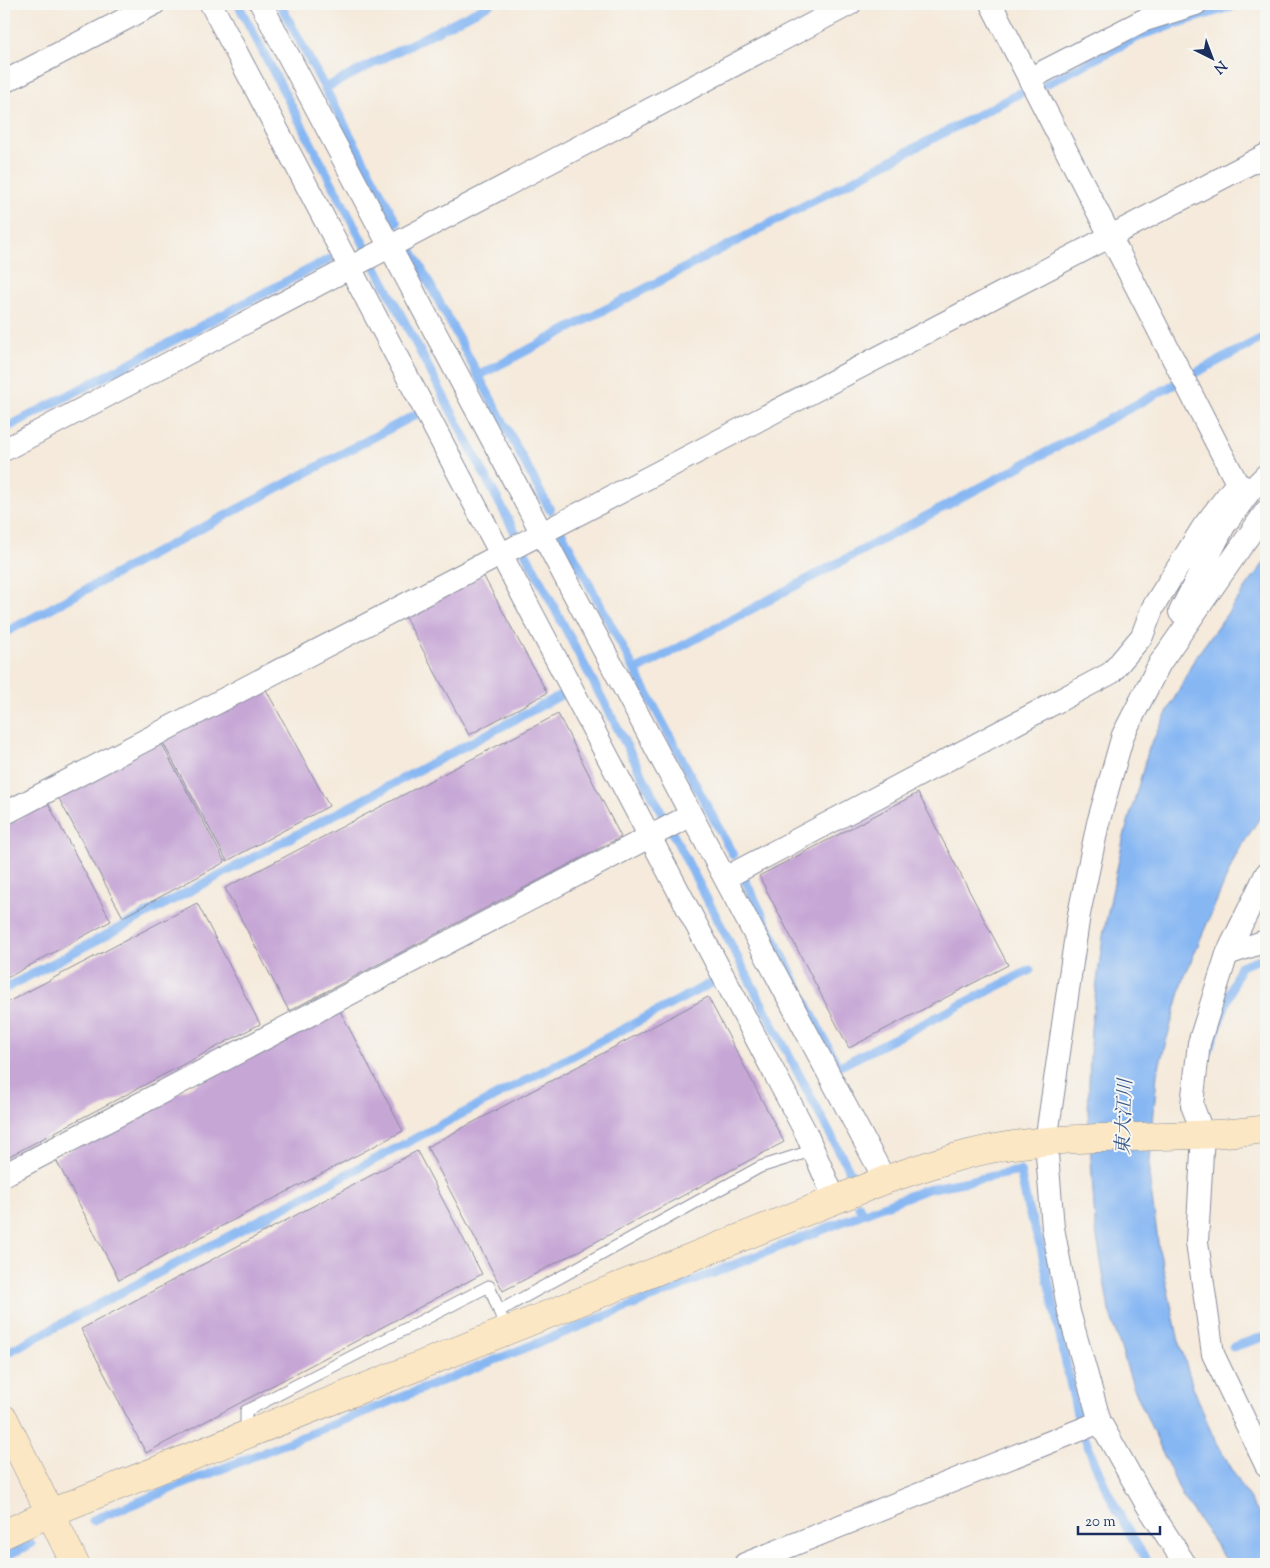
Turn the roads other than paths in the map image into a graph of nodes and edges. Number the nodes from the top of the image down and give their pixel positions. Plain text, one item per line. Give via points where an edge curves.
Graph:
1 (154, 4) edge
2 (211, 4) edge
3 (261, 4) edge
4 (850, 4) edge
5 (991, 4) edge
6 (1196, 4) edge
7 (1029, 78) junction
8 (4, 82) edge
9 (1266, 155) edge
10 (1110, 236) junction
11 (387, 248) junction
12 (354, 266) junction
13 (4, 450) edge
14 (1251, 483) edge
15 (1266, 512) edge
16 (536, 535) junction
17 (504, 551) junction
18 (1173, 644) junction
19 (4, 814) edge
20 (685, 818) junction
21 (654, 834) junction
22 (1266, 874) edge
23 (725, 878) junction
24 (1266, 941) edge
25 (1227, 954) junction
26 (1266, 1129) edge
27 (1203, 1134) junction
28 (1051, 1141) junction
29 (814, 1150) junction
30 (4, 1176) edge
31 (885, 1180) junction
32 (835, 1200) junction
33 (503, 1321) junction
34 (4, 1419) edge
35 (1100, 1422) junction
36 (246, 1435) junction
37 (1266, 1464) edge
38 (50, 1513) junction
39 (4, 1534) edge
40 (75, 1564) edge
41 (745, 1564) edge
42 (1185, 1564) edge

1 - 8 street
2 - 12 street
3 - 11 street
4 - 11 street
5 - 7 street
6 - 7 street via 1142,21
7 - 10 street
9 - 10 street
10 - 14 street
10 - 16 street
11 - 12 street
11 - 16 street
12 - 13 street
12 - 17 street
14 - 18 street via 1224,526 1177,616
14 - 23 street via 1203,527 1153,607 1142,636 1111,673
15 - 18 street
16 - 17 street
16 - 20 street
17 - 19 street
17 - 21 street
18 - 28 street via 1123,735 1098,823 1079,914
20 - 21 street
20 - 23 street
21 - 29 street
21 - 30 street
22 - 25 street
23 - 31 street
24 - 25 street
25 - 27 street via 1199,1043 1192,1105
26 - 27 street
27 - 28 street
27 - 37 street via 1197,1242 1213,1354
28 - 31 street via 947,1158
28 - 35 street via 1055,1238 1069,1312
29 - 32 street
29 - 33 lane via 760,1167
31 - 32 street
32 - 33 street
33 - 36 street
33 - 36 lane via 489,1286 246,1411
34 - 38 street
35 - 41 street
35 - 42 street
36 - 38 street
38 - 39 street
38 - 40 street

